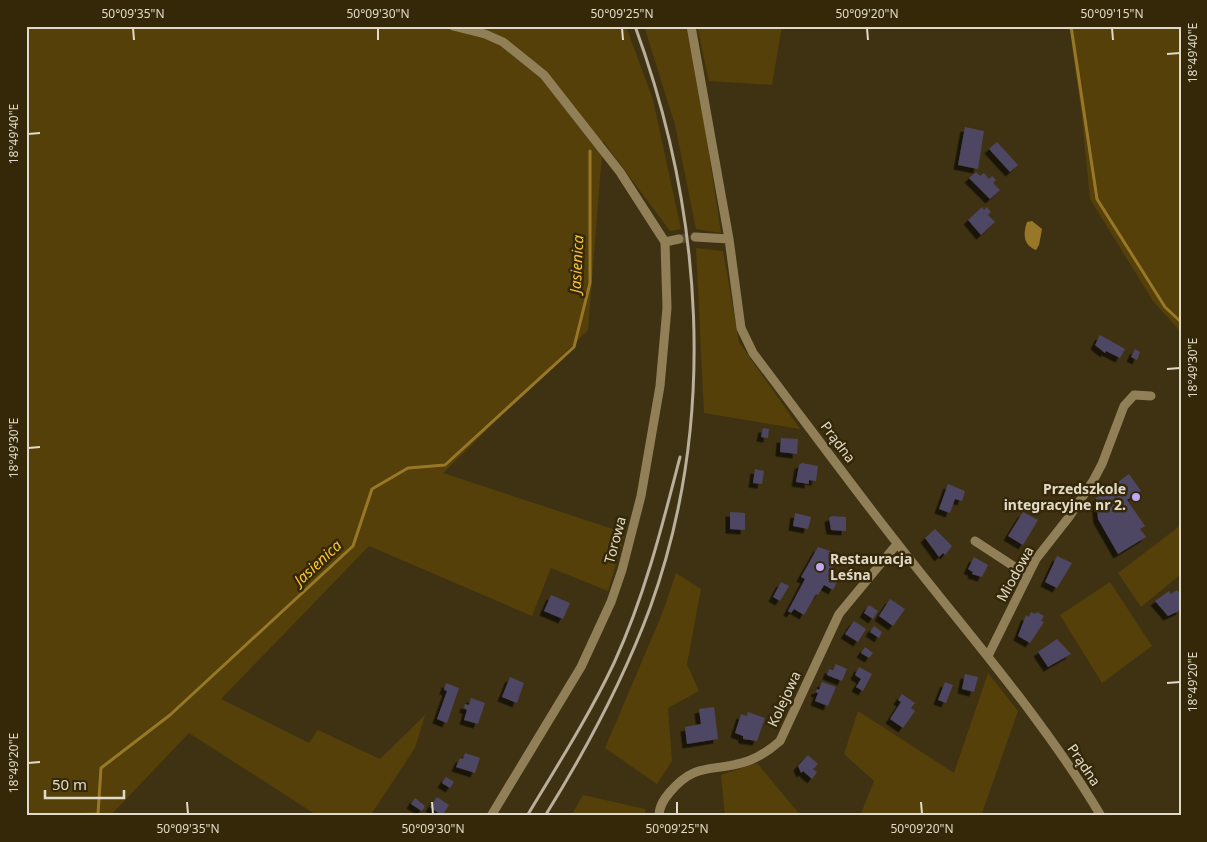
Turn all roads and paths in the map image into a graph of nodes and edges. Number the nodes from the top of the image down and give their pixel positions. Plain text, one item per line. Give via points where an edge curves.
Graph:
1 (454, 26) edge
2 (691, 26) edge
3 (695, 237) tunnel mouth
4 (679, 239) tunnel mouth
5 (729, 239) junction
6 (665, 242) junction
7 (1151, 396) dead end
8 (975, 541) dead end
9 (897, 544) junction
10 (1027, 575) junction
11 (988, 656) junction
12 (491, 816) edge
13 (659, 816) edge
14 (1101, 816) edge

1 - 6 street via 503,42 544,75 620,172
2 - 5 street, Prądna
3 - 5 street
4 - 6 street
5 - 9 street, Prądna via 741,328 753,353
6 - 12 street, Torowa via 667,308 660,386 641,496 622,570 581,667
7 - 10 street, Miodowa via 1134,395 1124,406 1093,481
8 - 10 street
9 - 11 street, Prądna
9 - 13 street, Kolejowa via 839,614 780,741 766,753 746,762 706,768 690,774 668,795 660,807
10 - 11 street, Miodowa
11 - 14 street, Prądna via 1078,777

